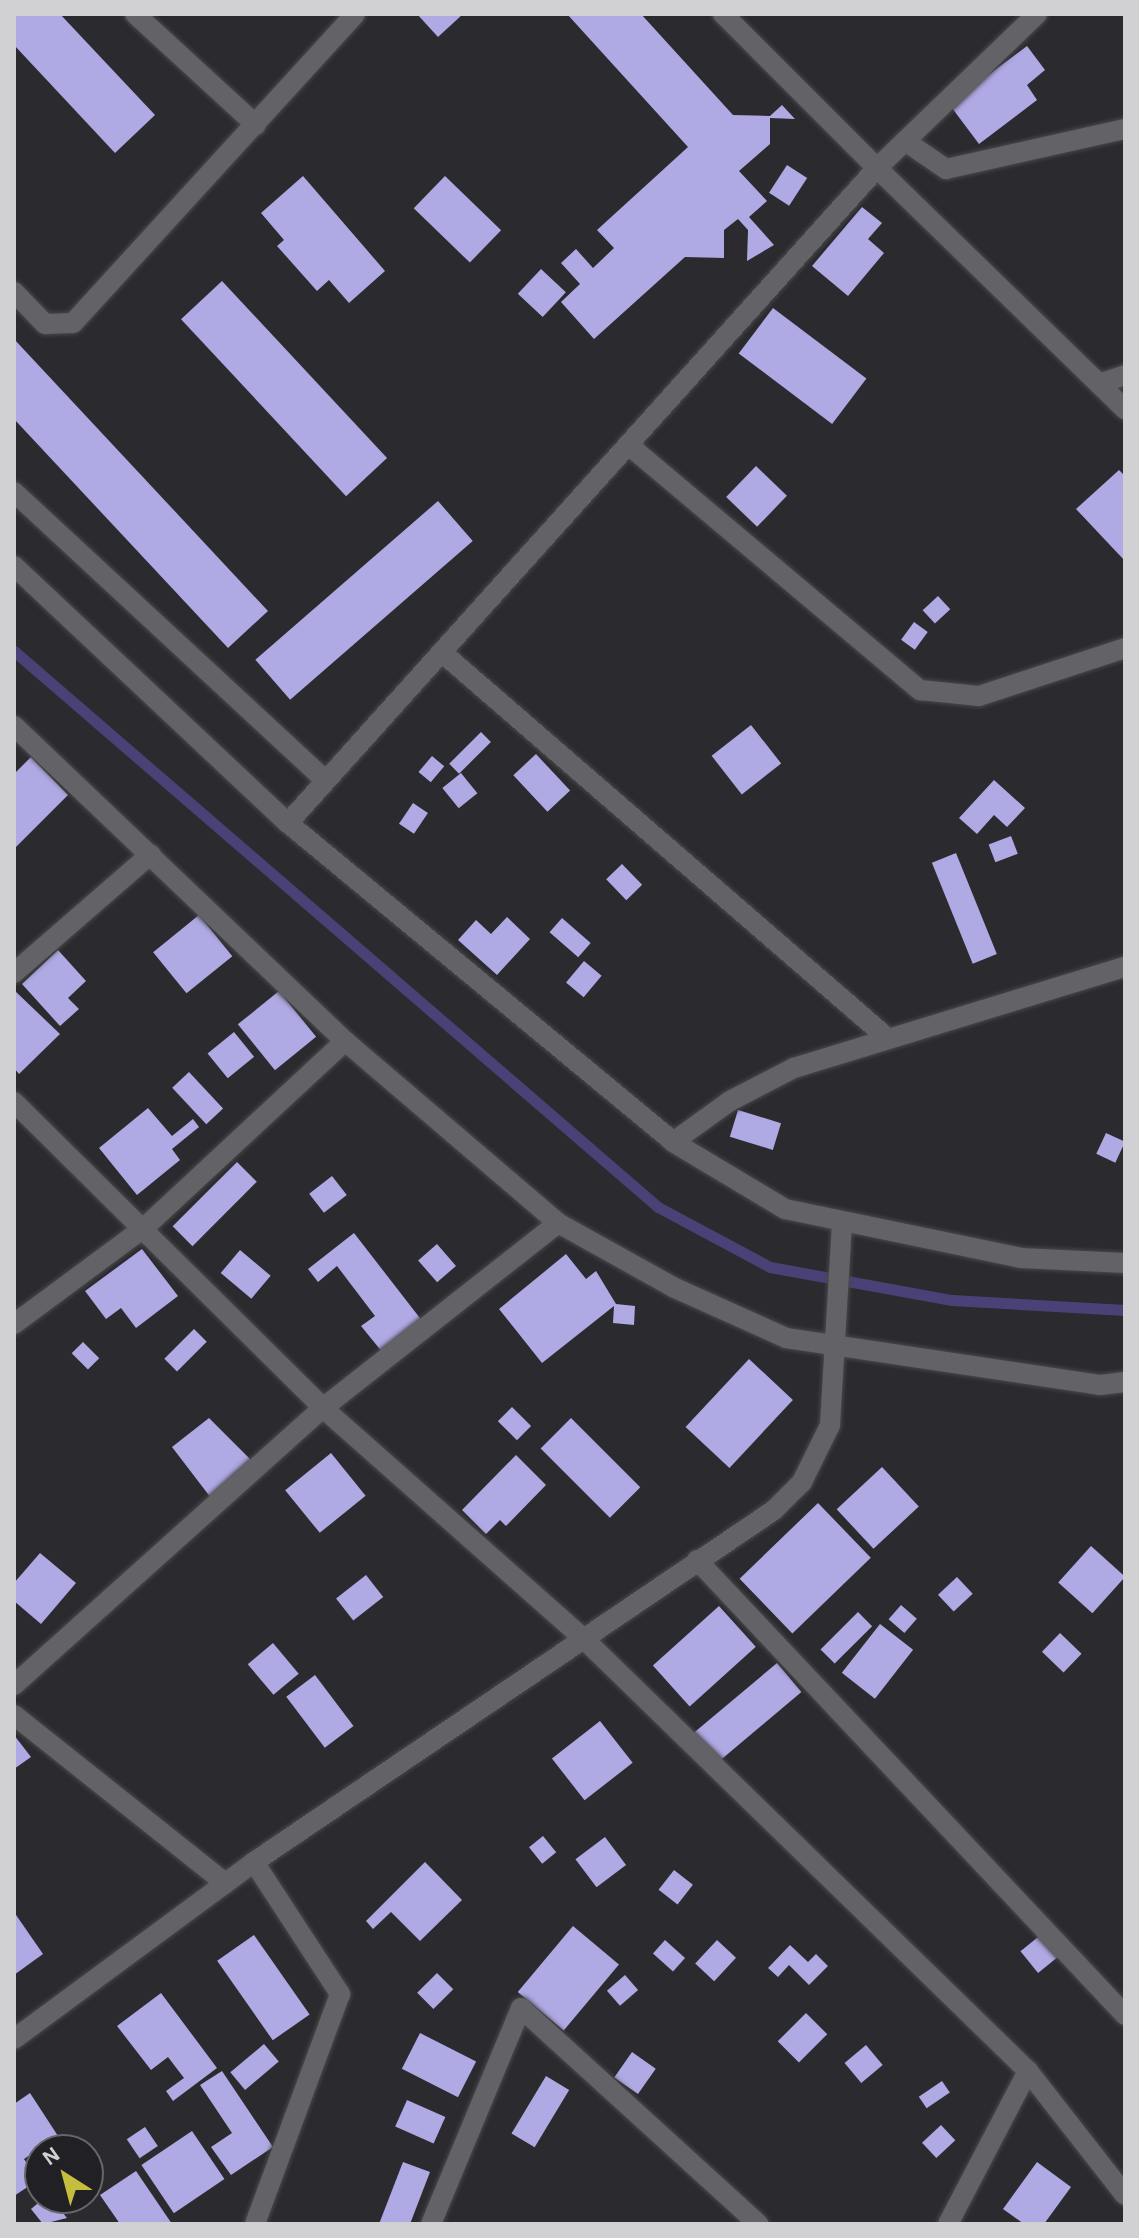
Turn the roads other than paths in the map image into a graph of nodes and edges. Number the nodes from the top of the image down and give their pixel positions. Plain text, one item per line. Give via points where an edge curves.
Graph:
1 (135, 14) edge
2 (355, 14) edge
3 (723, 14) edge
4 (1037, 14) edge
5 (256, 125) junction
6 (1125, 129) edge
7 (905, 141) junction
8 (877, 168) junction
9 (14, 292) edge
10 (1125, 375) edge
11 (1099, 384) junction
12 (1125, 409) edge
13 (631, 447) junction
14 (14, 492) edge
15 (14, 566) edge
16 (1125, 648) edge
17 (445, 655) junction
18 (14, 726) edge
19 (325, 780) junction
20 (288, 823) junction
21 (151, 854) junction
22 (1125, 967) edge
23 (14, 973) edge
24 (885, 1036) junction
25 (345, 1041) junction
26 (14, 1102) edge
27 (673, 1142) junction
28 (842, 1222) junction
29 (558, 1223) junction
30 (145, 1227) junction
31 (1125, 1263) edge
32 (14, 1324) edge
33 (834, 1344) junction
34 (1125, 1382) edge
35 (323, 1408) junction
36 (697, 1560) junction
37 (583, 1638) junction
38 (14, 1685) edge
39 (14, 1715) edge
40 (254, 1862) junction
41 (225, 1883) junction
42 (1125, 2015) edge
43 (14, 2039) edge
44 (1028, 2071) junction
45 (1125, 2195) edge
46 (255, 2224) edge
47 (431, 2224) edge
48 (758, 2224) edge
49 (948, 2224) edge

1 - 5 street
2 - 5 street
3 - 8 street
4 - 7 street
5 - 9 street via 73,323 45,324
6 - 7 street via 946,169
7 - 8 street
8 - 11 street
8 - 13 street
10 - 11 street
11 - 12 street
13 - 16 street via 920,690 979,696
13 - 17 street
14 - 19 street
15 - 20 street
17 - 19 street
17 - 24 street
18 - 21 street
19 - 20 street
20 - 27 street
21 - 23 street
21 - 25 street
22 - 24 street
24 - 27 street via 794,1068 730,1101
25 - 29 street
25 - 30 street
26 - 30 street
27 - 28 street via 785,1209
28 - 31 street via 1021,1258
28 - 33 street
29 - 33 street via 675,1288 786,1338
29 - 35 street
30 - 32 street
30 - 35 street
33 - 34 street via 1100,1385
33 - 36 street via 830,1425 802,1482 774,1510
35 - 37 street
35 - 38 street
36 - 37 street
36 - 42 street
37 - 40 street
37 - 44 street
39 - 41 street
40 - 41 street
40 - 46 street via 340,1994
41 - 43 street
44 - 45 street
44 - 49 street
47 - 48 street via 521,2008

